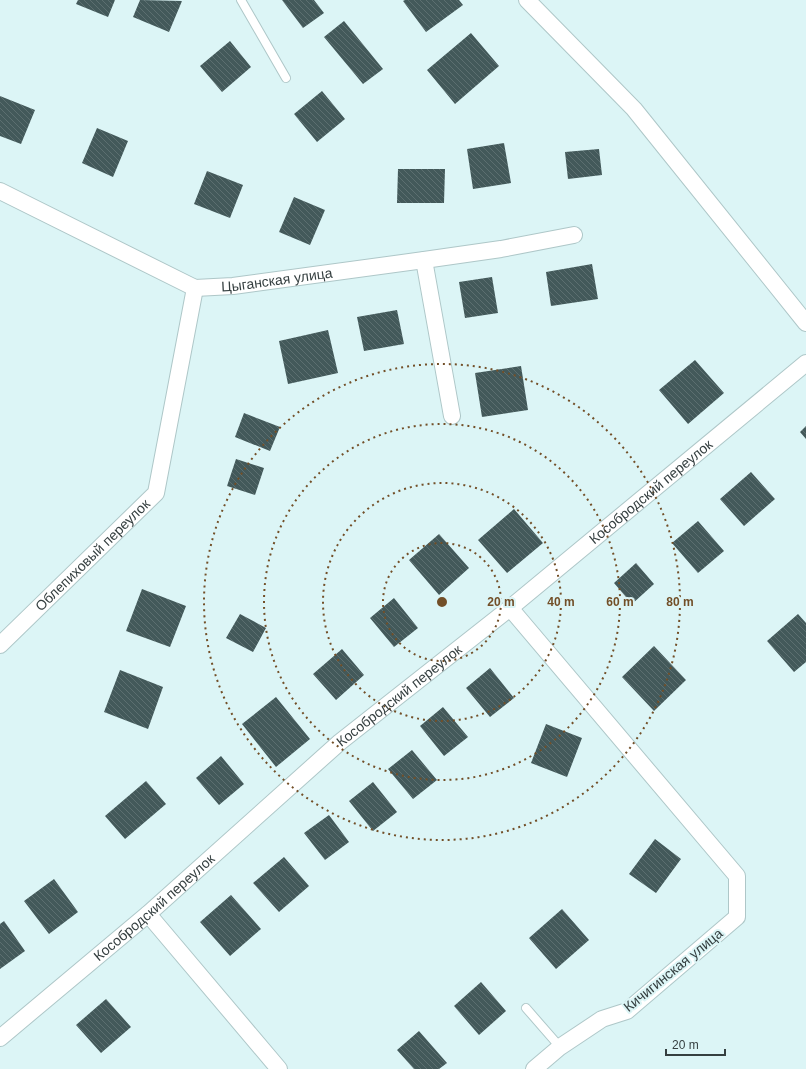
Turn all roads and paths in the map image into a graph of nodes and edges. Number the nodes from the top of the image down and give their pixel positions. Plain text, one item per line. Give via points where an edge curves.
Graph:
1 (241, 0) edge
2 (527, 0) edge
3 (286, 78) dead end
4 (0, 191) edge
5 (574, 235) dead end
6 (424, 260) junction
7 (195, 288) junction
8 (806, 323) edge
9 (806, 363) edge
10 (452, 416) dead end
11 (510, 608) junction
12 (0, 645) edge
13 (148, 914) junction
14 (526, 1008) dead end
15 (0, 1038) edge
16 (560, 1048) junction
17 (279, 1069) edge
18 (534, 1069) edge

1 - 3 lane
2 - 8 street via 634,109
4 - 7 street, Цыганская улица
5 - 6 street, Цыганская улица
6 - 7 street, Цыганская улица via 233,286
6 - 10 street
7 - 12 street, Облепиховый переулок via 156,493
9 - 11 street, Кособродский переулок
11 - 13 street, Кособродский переулок via 340,742
11 - 16 street, Кичигинская улица via 737,876 737,917 627,1011 602,1019
13 - 15 street, Кособродский переулок
13 - 17 street
14 - 16 lane
16 - 18 street, Кичигинская улица

